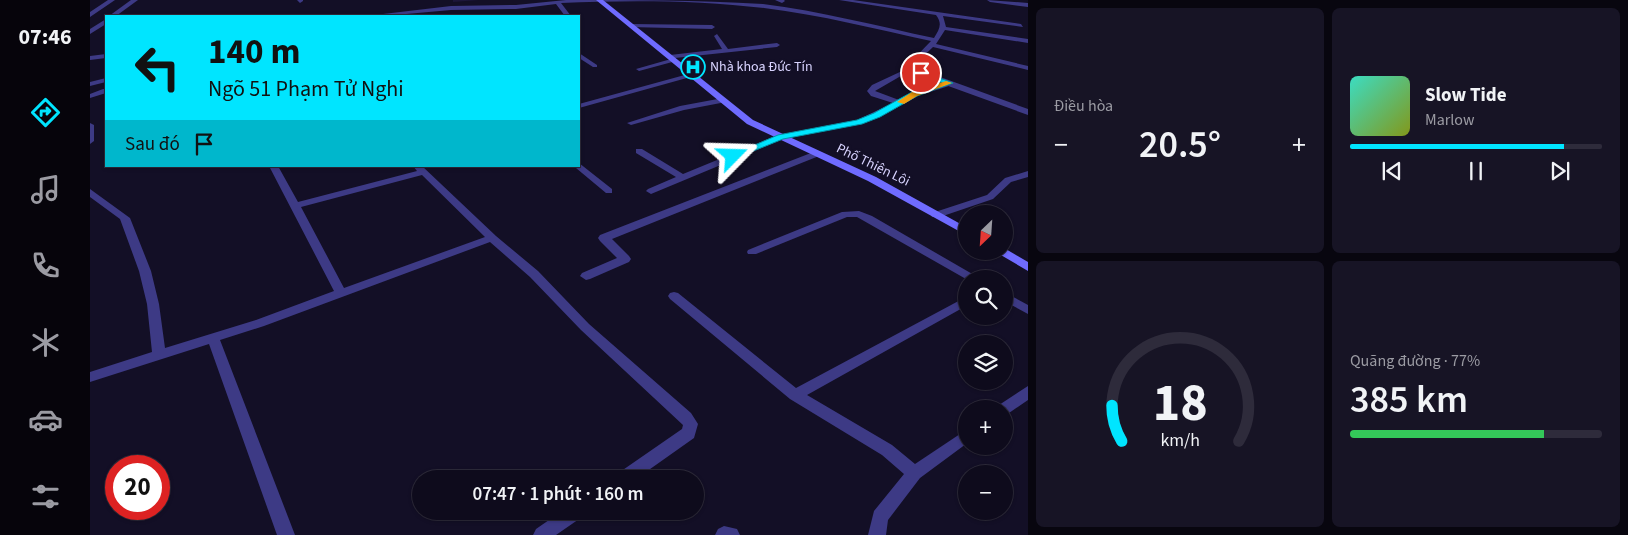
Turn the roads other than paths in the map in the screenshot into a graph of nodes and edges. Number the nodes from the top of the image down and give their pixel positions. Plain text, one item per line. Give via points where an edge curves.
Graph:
1 (112, 0) edge
2 (135, 0) edge
3 (447, 0) edge
4 (599, 0) edge
5 (603, 0) edge
6 (781, 0) edge
7 (842, 0) edge
8 (990, 0) edge
9 (684, 1) edge
10 (557, 2) junction
11 (1028, 6) edge
12 (451, 8) junction
13 (772, 8) junction
14 (422, 14) edge
15 (938, 14) junction
16 (90, 15) edge
17 (113, 15) edge
18 (396, 15) edge
19 (567, 15) edge
20 (105, 22) edge
21 (631, 26) junction
22 (1021, 26) dead end
23 (712, 27) dead end
24 (943, 28) junction
25 (90, 32) edge
26 (717, 36) dead end
27 (1028, 41) edge
28 (934, 43) junction
29 (777, 45) dead end
30 (726, 51) junction
31 (105, 56) edge
32 (580, 57) edge
33 (90, 58) edge
34 (672, 59) junction
35 (595, 66) dead end
36 (907, 68) junction
37 (1028, 68) edge
38 (638, 69) dead end
39 (692, 75) junction
40 (105, 80) edge
41 (949, 83) junction
42 (90, 84) edge
43 (105, 91) edge
44 (90, 96) edge
45 (723, 100) junction
46 (900, 103) junction
47 (580, 106) edge
48 (1028, 112) edge
49 (631, 123) dead end
50 (90, 125) edge
51 (781, 137) junction
52 (90, 142) edge
53 (639, 151) dead end
54 (816, 154) junction
55 (273, 167) edge
56 (580, 167) edge
57 (421, 169) edge
58 (1028, 174) edge
59 (683, 178) junction
60 (609, 191) dead end
61 (90, 192) edge
62 (651, 192) dead end
63 (295, 206) junction
64 (936, 215) junction
65 (958, 227) edge
66 (492, 238) junction
67 (752, 252) dead end
68 (1013, 258) edge
69 (1028, 267) edge
70 (959, 270) edge
71 (586, 276) dead end
72 (341, 293) junction
73 (674, 296) dead end
74 (1013, 301) edge
75 (958, 305) edge
76 (1028, 310) edge
77 (213, 338) junction
78 (159, 354) junction
79 (90, 377) edge
80 (1028, 392) edge
81 (795, 395) junction
82 (1013, 403) edge
83 (958, 442) edge
84 (636, 470) edge
85 (914, 473) junction
86 (563, 520) edge
87 (286, 535) edge
88 (542, 535) edge
89 (724, 535) edge
90 (731, 535) edge
91 (877, 535) edge

1 - 16 street
2 - 17 street
3 - 12 lane
4 - 10 lane
4 - 21 main road, Phố Thiên Lôi
5 - 9 lane
6 - 13 lane
7 - 15 lane
8 - 11 lane
9 - 13 lane
10 - 12 lane via 516,7
10 - 19 lane
12 - 14 lane
13 - 28 lane via 824,16
14 - 18 lane
15 - 22 lane
15 - 24 lane
20 - 25 street
21 - 23 lane
21 - 34 main road, Phố Thiên Lôi
24 - 27 lane
24 - 28 lane
26 - 30 lane
28 - 36 lane
28 - 37 lane
29 - 30 lane
30 - 34 lane
31 - 33 street
32 - 35 lane
34 - 38 lane
34 - 39 main road, Phố Thiên Lôi
36 - 41 street
36 - 46 lane via 871,91
39 - 45 main road, Phố Thiên Lôi
39 - 47 lane
40 - 42 lane
41 - 46 lane via 915,94
41 - 48 street
43 - 44 lane
45 - 49 lane
45 - 51 main road, Phố Thiên Lôi via 750,122
46 - 51 lane via 859,122
50 - 52 lane
51 - 54 main road, Phố Thiên Lôi
51 - 59 lane
53 - 59 lane
54 - 64 main road, Phố Thiên Lôi via 872,179
54 - 71 street via 632,228 612,233 604,238 626,259
55 - 63 lane
56 - 60 lane
57 - 63 lane
57 - 66 lane
58 - 64 lane via 1008,180 990,197
59 - 62 lane
61 - 78 lane via 125,218 145,271
63 - 72 lane
64 - 65 main road, Phố Thiên Lôi
66 - 72 lane
66 - 84 lane via 691,424 689,434
67 - 70 lane via 852,213 868,218
68 - 69 main road
72 - 77 lane
73 - 81 lane
74 - 76 lane
75 - 81 lane
77 - 78 lane
77 - 87 lane
78 - 79 lane
80 - 82 lane
81 - 85 lane via 887,450
83 - 85 lane
85 - 91 lane via 880,517
86 - 88 lane
89 - 90 lane

